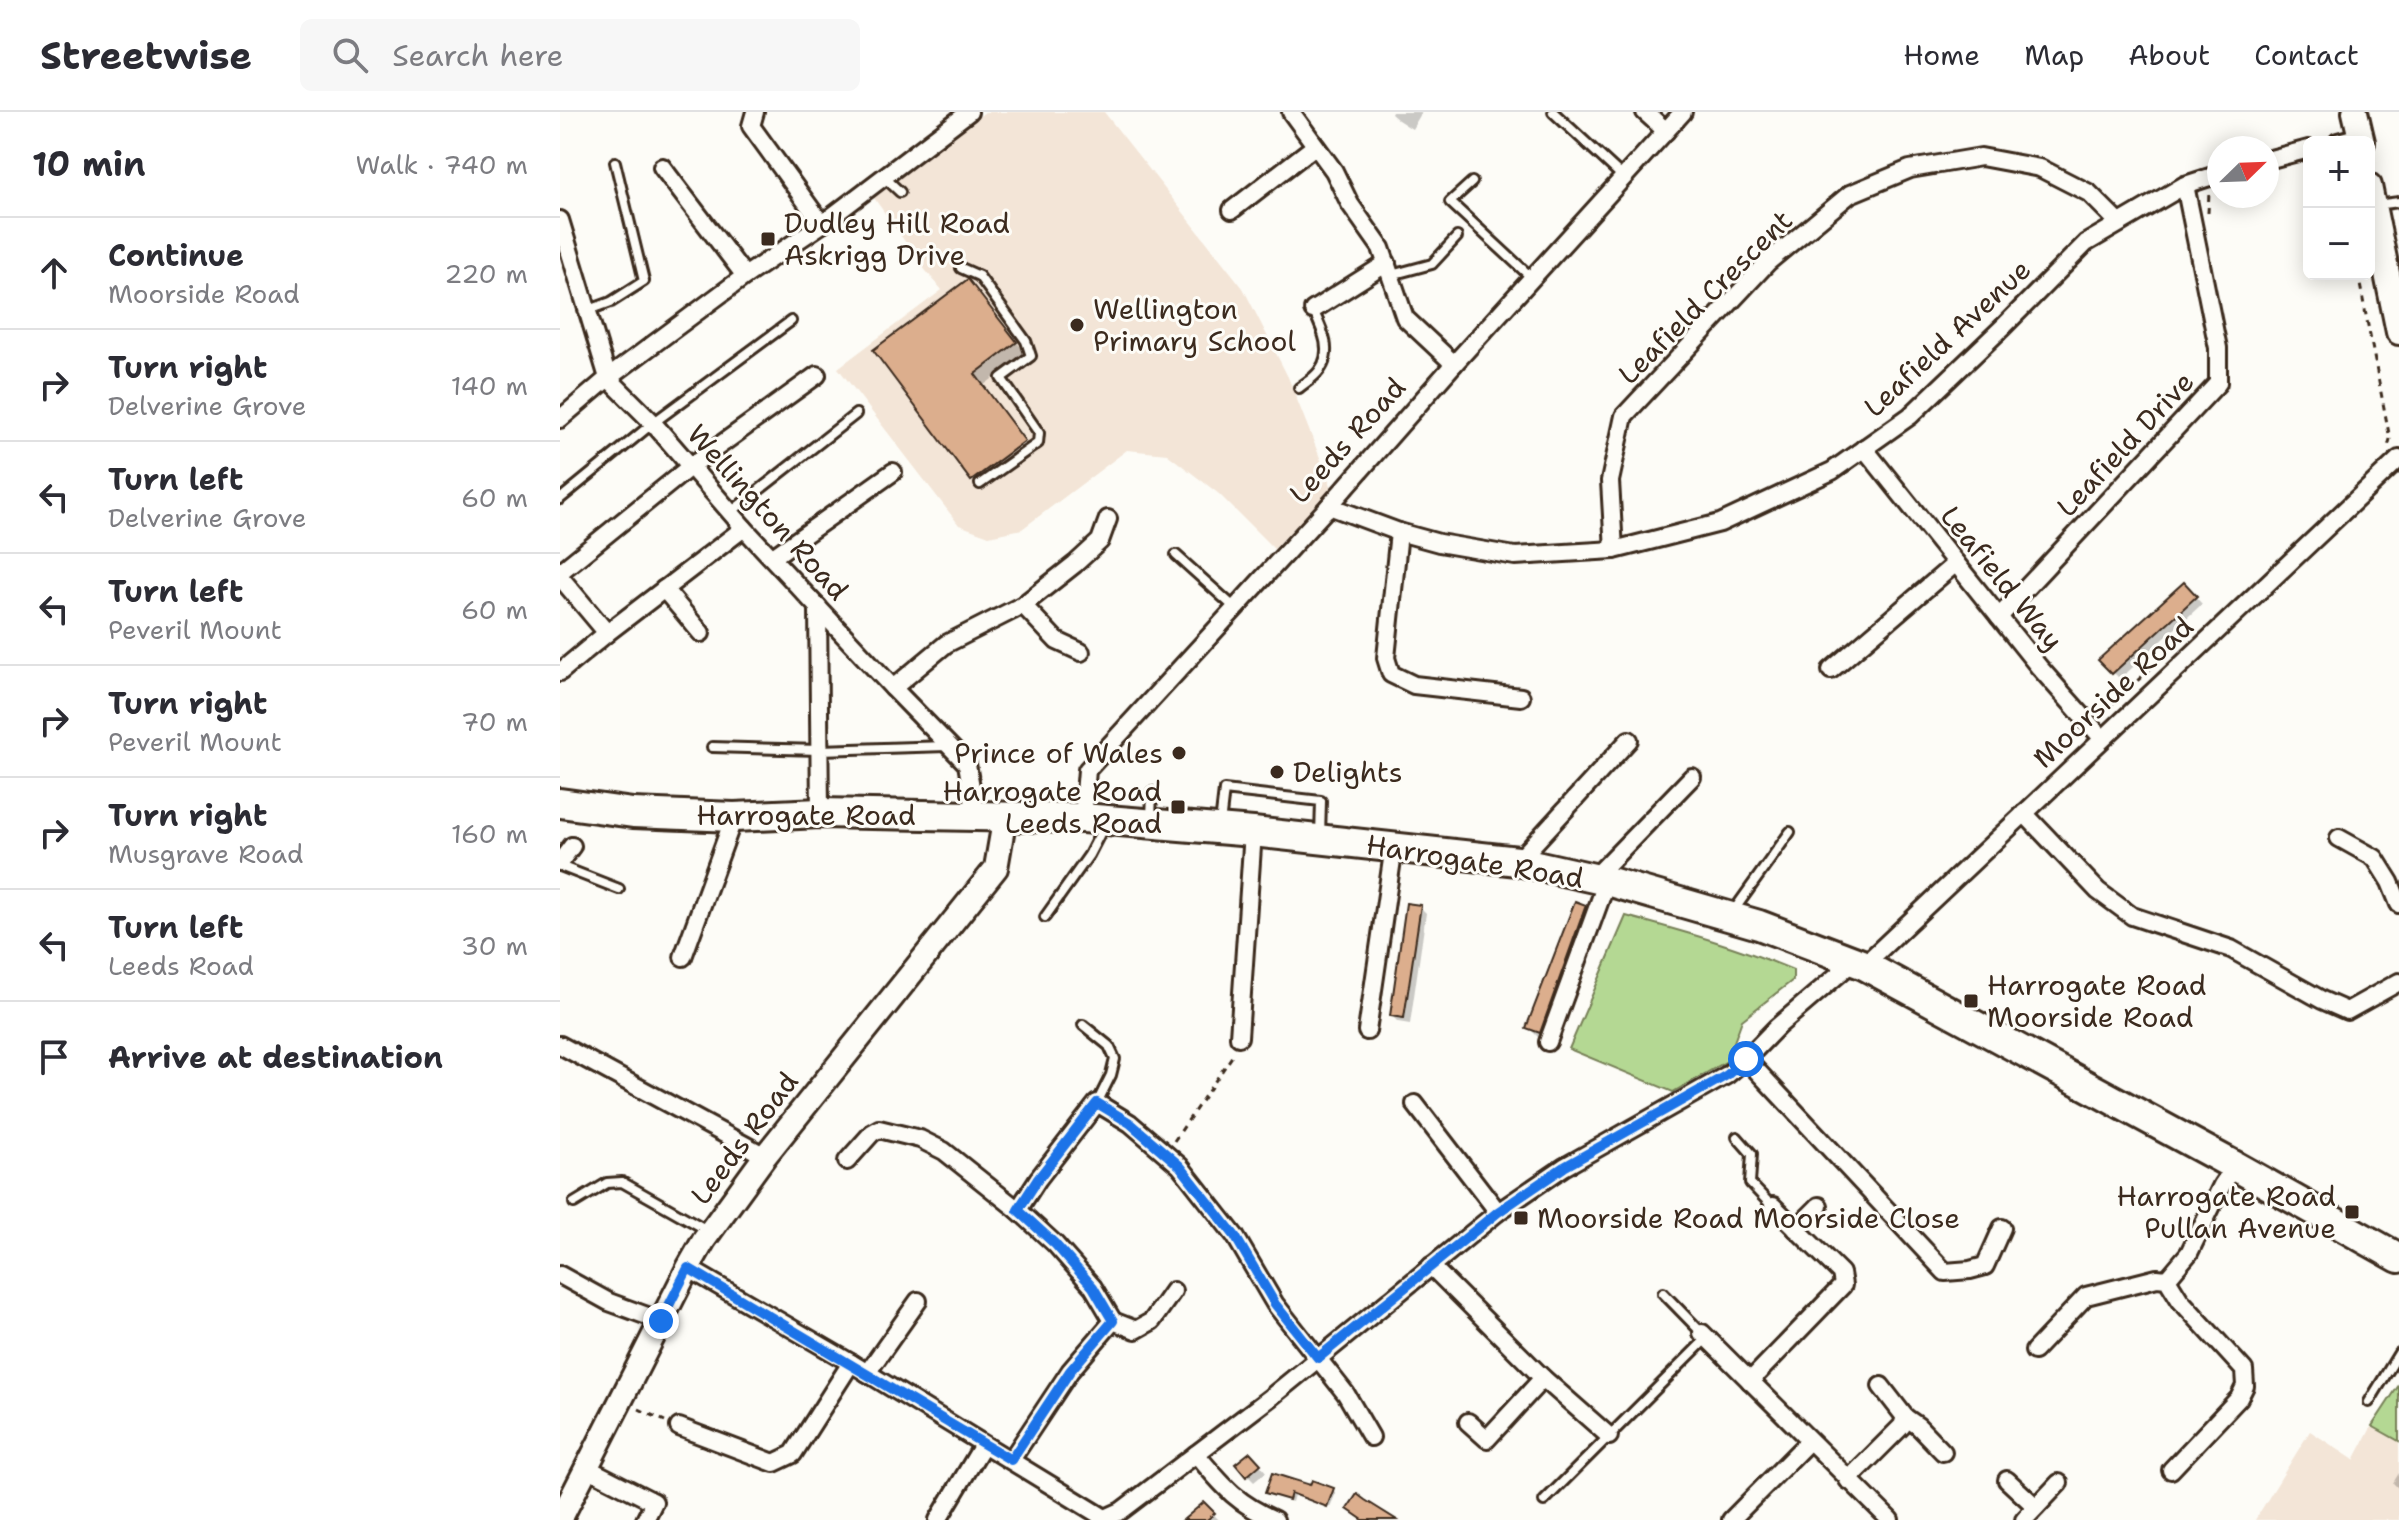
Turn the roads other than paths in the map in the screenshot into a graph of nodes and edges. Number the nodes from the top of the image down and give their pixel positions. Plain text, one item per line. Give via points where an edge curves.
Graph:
1 (755, 112) edge
2 (969, 112) edge
3 (1291, 112) edge
4 (1553, 112) edge
5 (1645, 112) edge
6 (1683, 112) edge
7 (2355, 112) edge
8 (1666, 131) junction
9 (2354, 136) edge
10 (1315, 146) junction
11 (2303, 151) edge
12 (2279, 157) edge
13 (615, 162) dead end
14 (662, 167) dead end
15 (884, 177) junction
16 (1623, 178) junction
17 (2207, 178) edge
18 (1472, 182) dead end
19 (2185, 185) junction
20 (900, 192) dead end
21 (2375, 197) edge
22 (2399, 202) edge
23 (2374, 208) edge
24 (1232, 210) dead end
25 (2119, 223) junction
26 (822, 224) junction
27 (561, 231) edge
28 (1457, 237) dead end
29 (961, 268) dead end
30 (1389, 269) junction
31 (745, 276) junction
32 (2394, 277) edge
33 (1532, 278) junction
34 (589, 310) junction
35 (1313, 310) joint
36 (791, 321) dead end
37 (2399, 332) edge
38 (1454, 364) junction
39 (817, 375) dead end
40 (608, 378) junction
41 (1299, 388) dead end
42 (856, 414) dead end
43 (560, 419) edge
44 (653, 423) junction
45 (1864, 448) junction
46 (2393, 454) edge
47 (691, 466) junction
48 (893, 472) dead end
49 (980, 484) dead end
50 (560, 499) edge
51 (1329, 506) junction
52 (731, 512) junction
53 (1108, 519) dead end
54 (744, 528) junction
55 (1399, 532) junction
56 (1614, 550) junction
57 (1176, 555) dead end
58 (773, 557) junction
59 (1956, 563) junction
60 (560, 575) edge
61 (664, 589) junction
62 (1023, 605) junction
63 (818, 607) junction
64 (1235, 608) junction
65 (1999, 617) junction
66 (607, 633) junction
67 (701, 633) dead end
68 (1081, 652) dead end
69 (1831, 670) dead end
70 (560, 672) edge
71 (893, 688) junction
72 (1521, 697) dead end
73 (2102, 738) junction
74 (1629, 740) dead end
75 (950, 746) junction
76 (712, 747) dead end
77 (820, 750) junction
78 (1692, 777) dead end
79 (1152, 792) dead end
80 (560, 803) edge
81 (820, 813) junction
82 (2024, 813) junction
83 (976, 816) junction
84 (1005, 816) junction
85 (734, 817) junction
86 (1094, 819) junction
87 (1151, 823) junction
88 (1219, 829) junction
89 (1253, 832) junction
90 (1790, 832) dead end
91 (2339, 838) dead end
92 (1320, 839) junction
93 (572, 846) dead end
94 (1394, 846) junction
95 (1518, 861) junction
96 (560, 864) edge
97 (1600, 880) junction
98 (619, 889) dead end
99 (2399, 904) edge
100 (1730, 916) junction
101 (1045, 917) dead end
102 (683, 957) dead end
103 (1859, 963) junction
104 (2399, 982) edge
105 (1083, 1025) dead end
106 (1367, 1031) dead end
107 (1239, 1037) road end
108 (1548, 1042) dead end
109 (560, 1045) edge
110 (1746, 1059) junction
111 (1097, 1103) junction
112 (1415, 1104) dead end
113 (1737, 1137) dead end
114 (765, 1156) junction
115 (847, 1161) dead end
116 (2235, 1166) junction
117 (574, 1203) dead end
118 (1773, 1206) joint
119 (1819, 1206) dead end
120 (1018, 1210) junction
121 (1498, 1212) junction
122 (2002, 1228) dead end
123 (1796, 1229) junction
124 (711, 1231) junction
125 (2399, 1258) edge
126 (1431, 1266) junction
127 (688, 1268) junction
128 (560, 1275) edge
129 (2167, 1279) junction
130 (1173, 1291) dead end
131 (1663, 1293) dead end
132 (918, 1301) dead end
133 (661, 1321) junction
134 (1113, 1321) junction
135 (1705, 1336) junction
136 (2034, 1351) dead end
137 (2399, 1353) edge
138 (1318, 1358) junction
139 (851, 1363) junction
140 (867, 1373) junction
141 (1543, 1378) junction
142 (1750, 1381) junction
143 (1881, 1386) dead end
144 (2369, 1402) dead end
145 (1905, 1417) junction
146 (1468, 1422) dead end
147 (679, 1427) road end
148 (1609, 1436) junction
149 (1371, 1437) dead end
150 (1809, 1441) junction
151 (983, 1445) junction
152 (1943, 1452) dead end
153 (1196, 1454) junction
154 (1011, 1460) junction
155 (587, 1468) junction
156 (2171, 1470) dead end
157 (1848, 1480) junction
158 (2007, 1480) dead end
159 (2059, 1483) dead end
160 (1544, 1501) dead end
161 (2030, 1514) edge
162 (1102, 1518) edge
163 (560, 1520) edge
164 (645, 1520) edge
165 (938, 1520) edge
166 (1275, 1520) edge
167 (1731, 1520) edge
168 (1890, 1520) edge

1 - 26 street via 751,126
2 - 15 street
3 - 10 street
4 - 16 lane
5 - 8 street
6 - 8 street, Leeds Road
7 - 9 main road
8 - 16 street, Leeds Road
10 - 24 street
10 - 30 street
11 - 12 street
13 - 34 lane via 644,281
14 - 31 street
15 - 20 lane
15 - 26 street
16 - 33 street, Leeds Road
17 - 19 street, Leafield Avenue
18 - 33 lane via 1450,202
19 - 25 street, Leafield Avenue
19 - 65 street, Leafield Drive via 2218,348 2218,383
21 - 22 lane
23 - 32 main road
25 - 45 street, Leafield Avenue via 2086,243 1910,416
25 - 56 street, Leafield Crescent via 2089,193 2040,168 1981,157 1910,169 1850,194 1768,262 1624,416 1610,481
26 - 31 street
27 - 34 street, Wellington Road
28 - 30 lane via 1432,264
29 - 49 lane via 979,276 1026,341 1031,356 1001,378 1039,433 1038,443
30 - 35 street
30 - 38 street via 1405,318
31 - 40 street
32 - 37 main road
33 - 38 street, Leeds Road
34 - 40 street, Wellington Road
35 - 41 lane via 1327,345 1325,359 1320,371
36 - 44 lane
38 - 51 street, Leeds Road
39 - 47 street
40 - 43 street
40 - 44 street, Wellington Road
42 - 52 lane
44 - 47 street, Wellington Road
44 - 50 lane
45 - 56 street, Leafield Avenue via 1832,471 1720,523
45 - 59 street, Leafield Way
46 - 73 street, Moorside Road
47 - 52 street, Wellington Road
47 - 60 street
48 - 58 street
51 - 55 street, Leafield Avenue
51 - 64 street, Leeds Road
52 - 54 street, Wellington Road
53 - 62 street via 1100,541
54 - 58 street, Wellington Road
54 - 61 street
55 - 56 street, Leafield Avenue via 1515,556
55 - 72 street via 1386,658 1391,674 1414,685
57 - 64 lane
58 - 63 street, Wellington Road
59 - 65 street, Leafield Way
59 - 69 street
60 - 66 street
61 - 66 street
61 - 67 street
62 - 68 street via 1057,641
62 - 71 street via 946,644
63 - 71 street, Wellington Road
63 - 77 street
64 - 86 street, Leeds Road via 1087,770
65 - 73 street, Leafield Way
66 - 70 street
71 - 75 street, Wellington Road
73 - 82 street, Moorside Road
74 - 95 street
75 - 77 lane
75 - 83 street, Wellington Road via 967,764
76 - 77 lane
77 - 81 street
78 - 97 street
79 - 87 lane
80 - 85 highway, Harrogate Road via 633,813
81 - 83 highway, Harrogate Road
81 - 85 highway, Harrogate Road
82 - 103 street, Moorside Road
82 - 104 street via 2098,891 2132,916 2231,949 2347,1011
83 - 84 highway, Harrogate Road
84 - 86 highway, Harrogate Road
84 - 114 street, Leeds Road via 996,868
85 - 102 street
86 - 87 highway, Harrogate Road
86 - 101 lane via 1089,855
87 - 88 highway, Harrogate Road
88 - 89 highway, Harrogate Road
88 - 92 lane via 1224,790 1321,801
89 - 92 highway, Harrogate Road
89 - 107 street
90 - 100 lane
91 - 99 street via 2375,858
92 - 94 highway, Harrogate Road
93 - 96 street
94 - 95 highway, Harrogate Road
94 - 106 street
95 - 97 highway, Harrogate Road
96 - 98 lane
97 - 100 highway, Harrogate Road
97 - 108 street
100 - 103 highway, Harrogate Road
103 - 110 street, Moorside Road via 1777,1027
103 - 116 highway, Harrogate Road
105 - 111 lane via 1109,1046 1115,1059
109 - 114 street
110 - 121 street, Moorside Road
110 - 122 street via 1945,1272 1985,1266
111 - 120 street
111 - 138 street via 1130,1123 1180,1166
112 - 121 street
113 - 118 lane via 1752,1154 1750,1183
114 - 124 street, Leeds Road
115 - 120 street via 872,1133 889,1130 944,1151
116 - 125 highway, Harrogate Road
116 - 129 street via 2189,1253
117 - 124 lane via 607,1183 622,1182
118 - 123 street
119 - 123 street
120 - 134 street via 1093,1287
121 - 126 street, Moorside Road
123 - 142 street via 1841,1273 1843,1285
124 - 127 street, Leeds Road
126 - 138 street, Moorside Road
126 - 141 street
127 - 133 street, Leeds Road
127 - 139 street
128 - 133 street via 609,1302
129 - 136 street via 2086,1296
129 - 156 street via 2244,1370 2245,1386
130 - 134 street via 1152,1321 1136,1330
131 - 135 lane
132 - 140 street
133 - 155 street, Leeds Road
134 - 154 street via 1070,1371
135 - 142 street
135 - 148 lane
137 - 144 lane
138 - 149 street
138 - 153 street, Moorside Road
139 - 140 street
139 - 147 street via 793,1454 774,1463
140 - 151 street
141 - 146 street via 1487,1439
141 - 148 street
142 - 150 street
143 - 145 street
145 - 152 street
145 - 157 street
148 - 160 lane
150 - 157 street
150 - 167 street
151 - 154 street
151 - 165 street
153 - 162 street, Moorside Road via 1121,1511
153 - 166 street via 1248,1508
154 - 162 street
155 - 163 street, Leeds Road
155 - 164 street via 654,1502
157 - 168 street
158 - 161 street
159 - 161 street

